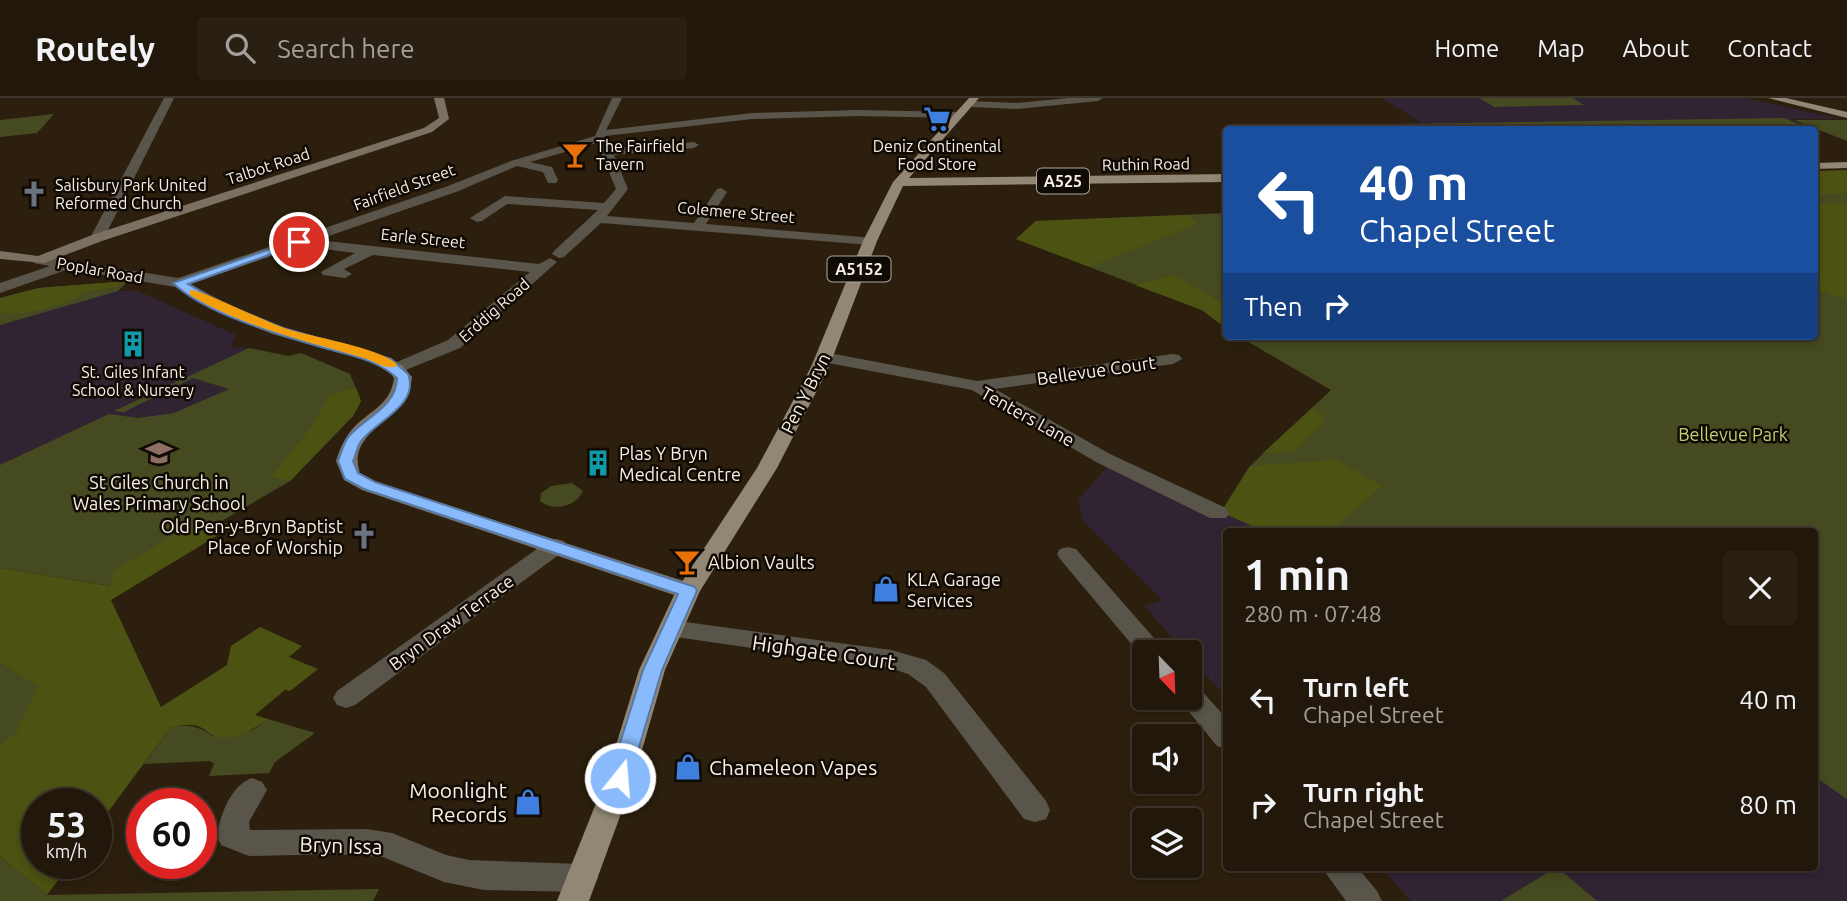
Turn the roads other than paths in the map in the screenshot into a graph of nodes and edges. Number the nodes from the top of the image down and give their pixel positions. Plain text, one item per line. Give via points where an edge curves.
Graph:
1 (169, 98) edge
2 (439, 98) edge
3 (617, 98) edge
4 (1098, 98) edge
5 (1773, 98) edge
6 (972, 101) edge
7 (960, 115) junction
8 (1847, 115) edge
9 (600, 136) junction
10 (694, 145) dead end
11 (524, 147) dead end
12 (549, 152) junction
13 (606, 152) junction
14 (515, 163) junction
15 (1847, 165) edge
16 (1818, 166) edge
17 (1223, 178) edge
18 (552, 180) dead end
19 (899, 182) junction
20 (721, 192) dead end
21 (609, 207) junction
22 (477, 218) dead end
23 (598, 219) junction
24 (698, 226) junction
25 (97, 238) junction
26 (870, 241) junction
27 (299, 242) junction
28 (373, 250) junction
29 (0, 255) edge
30 (38, 260) junction
31 (550, 262) junction
32 (70, 264) junction
33 (345, 274) dead end
34 (179, 283) junction
35 (0, 288) edge
36 (824, 357) junction
37 (1172, 359) dead end
38 (396, 369) junction
39 (977, 386) junction
40 (1218, 513) dead end
41 (556, 546) junction
42 (1068, 554) dead end
43 (688, 591) junction
44 (671, 629) junction
45 (1143, 640) edge
46 (346, 698) dead end
47 (1202, 709) edge
48 (1223, 733) edge
49 (252, 790) dead end
50 (1035, 810) dead end
51 (1341, 871) edge
52 (577, 890) edge
53 (1366, 901) edge

1 - 25 street
2 - 25 main road, Talbot Road via 444,119 428,130
3 - 9 street
4 - 6 street via 1017,106
5 - 8 main road
6 - 7 main road, A5152
7 - 9 street, Fairfield Street via 752,116
7 - 19 main road, A5152
9 - 12 street, Fairfield Street
9 - 13 street, Erddig Road
10 - 13 street
11 - 12 street
12 - 14 street, Fairfield Street
13 - 21 street, Erddig Road via 620,175 622,189
14 - 18 street via 548,169
14 - 27 street, Fairfield Street
15 - 16 main road
17 - 19 main road, Ruthin Road / A525
19 - 26 main road, Pen Y Bryn / A5152
20 - 24 street
21 - 22 street via 505,200
21 - 23 street, Erddig Road
23 - 24 street, Colemere Street
23 - 31 street, Erddig Road
24 - 26 street, Colemere Street
25 - 30 main road, Talbot Road
26 - 36 main road, Pen Y Bryn / A5152
27 - 28 street, Earle Street
27 - 34 street, Fairfield Street
28 - 31 street, Earle Street
28 - 33 street via 328,272
29 - 30 main road
30 - 32 street, Poplar Road
31 - 38 street, Erddig Road via 454,344
32 - 34 street, Poplar Road
32 - 35 street
34 - 38 street, Poplar Road via 278,331 372,356
36 - 39 street, Tenters Lane
36 - 43 main road, Pen Y Bryn / A5152 via 767,468
37 - 39 street, Bellevue Court
38 - 41 main road via 404,377 404,390 354,439 346,461 351,475 369,486
39 - 40 street, Tenters Lane via 1103,458
41 - 43 main road
41 - 46 street, Bryn Draw Terrace
42 - 45 street
43 - 44 main road, A5152
44 - 50 street, Highgate Court via 891,659 917,667 935,680
44 - 52 main road, A5152 via 652,670 620,778
47 - 48 street
49 - 52 street, Bryn Issa via 234,820 232,836 248,843 388,845 426,863 470,874
51 - 53 street

